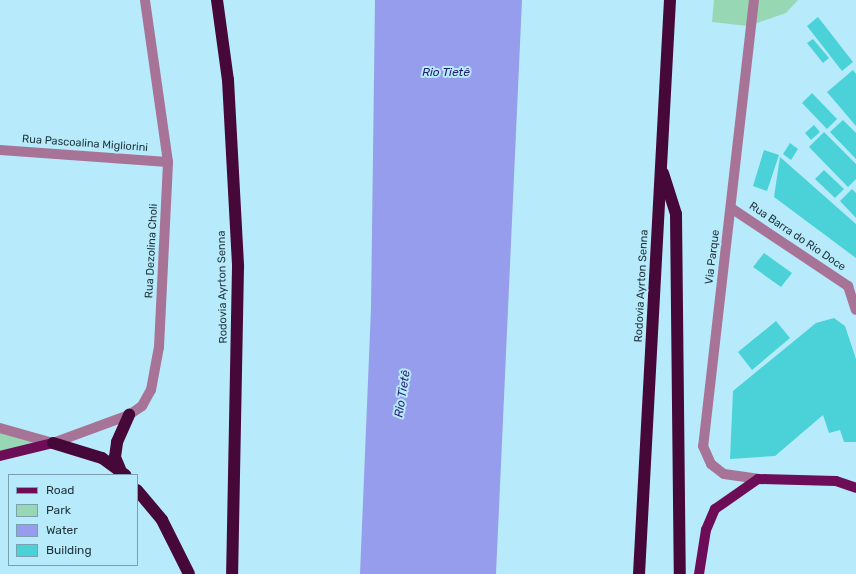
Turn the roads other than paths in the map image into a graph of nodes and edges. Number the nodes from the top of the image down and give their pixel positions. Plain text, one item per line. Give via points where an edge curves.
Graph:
1 (145, 0) edge
2 (217, 0) edge
3 (670, 0) edge
4 (754, 0) edge
5 (0, 150) edge
6 (168, 162) junction
7 (661, 164) junction
8 (731, 208) junction
9 (852, 283) edge
10 (856, 310) edge
11 (129, 415) junction
12 (0, 428) edge
13 (53, 443) junction
14 (0, 456) edge
15 (122, 472) edge
16 (758, 479) junction
17 (856, 488) edge
18 (138, 491) edge
19 (189, 574) edge
20 (232, 574) edge
21 (639, 574) edge
22 (680, 574) edge
23 (699, 574) edge

1 - 6 street, Rua Dezolina Choli
2 - 20 highway, Rodovia Ayrton Senna via 228,80 238,267
3 - 7 highway, Rodovia Ayrton Senna
4 - 8 street, Via Parque via 748,26
5 - 6 street, Rua Pascoalina Migliorini
6 - 11 street, Rua Dezolina Choli via 156,371 142,406
7 - 21 highway, Rodovia Ayrton Senna
7 - 22 highway via 676,214
8 - 9 street, Rua Barra do Rio Doce
8 - 16 street, Via Parque via 703,446 712,464 724,474
9 - 10 street, Rua Barra do Rio Doce
11 - 13 street, Rua Dezolina Choli
11 - 15 highway via 117,442 115,457
12 - 13 street
13 - 14 main road
13 - 15 highway via 83,450
16 - 17 main road via 836,481
16 - 23 main road via 715,509 706,530
18 - 19 highway via 162,520

